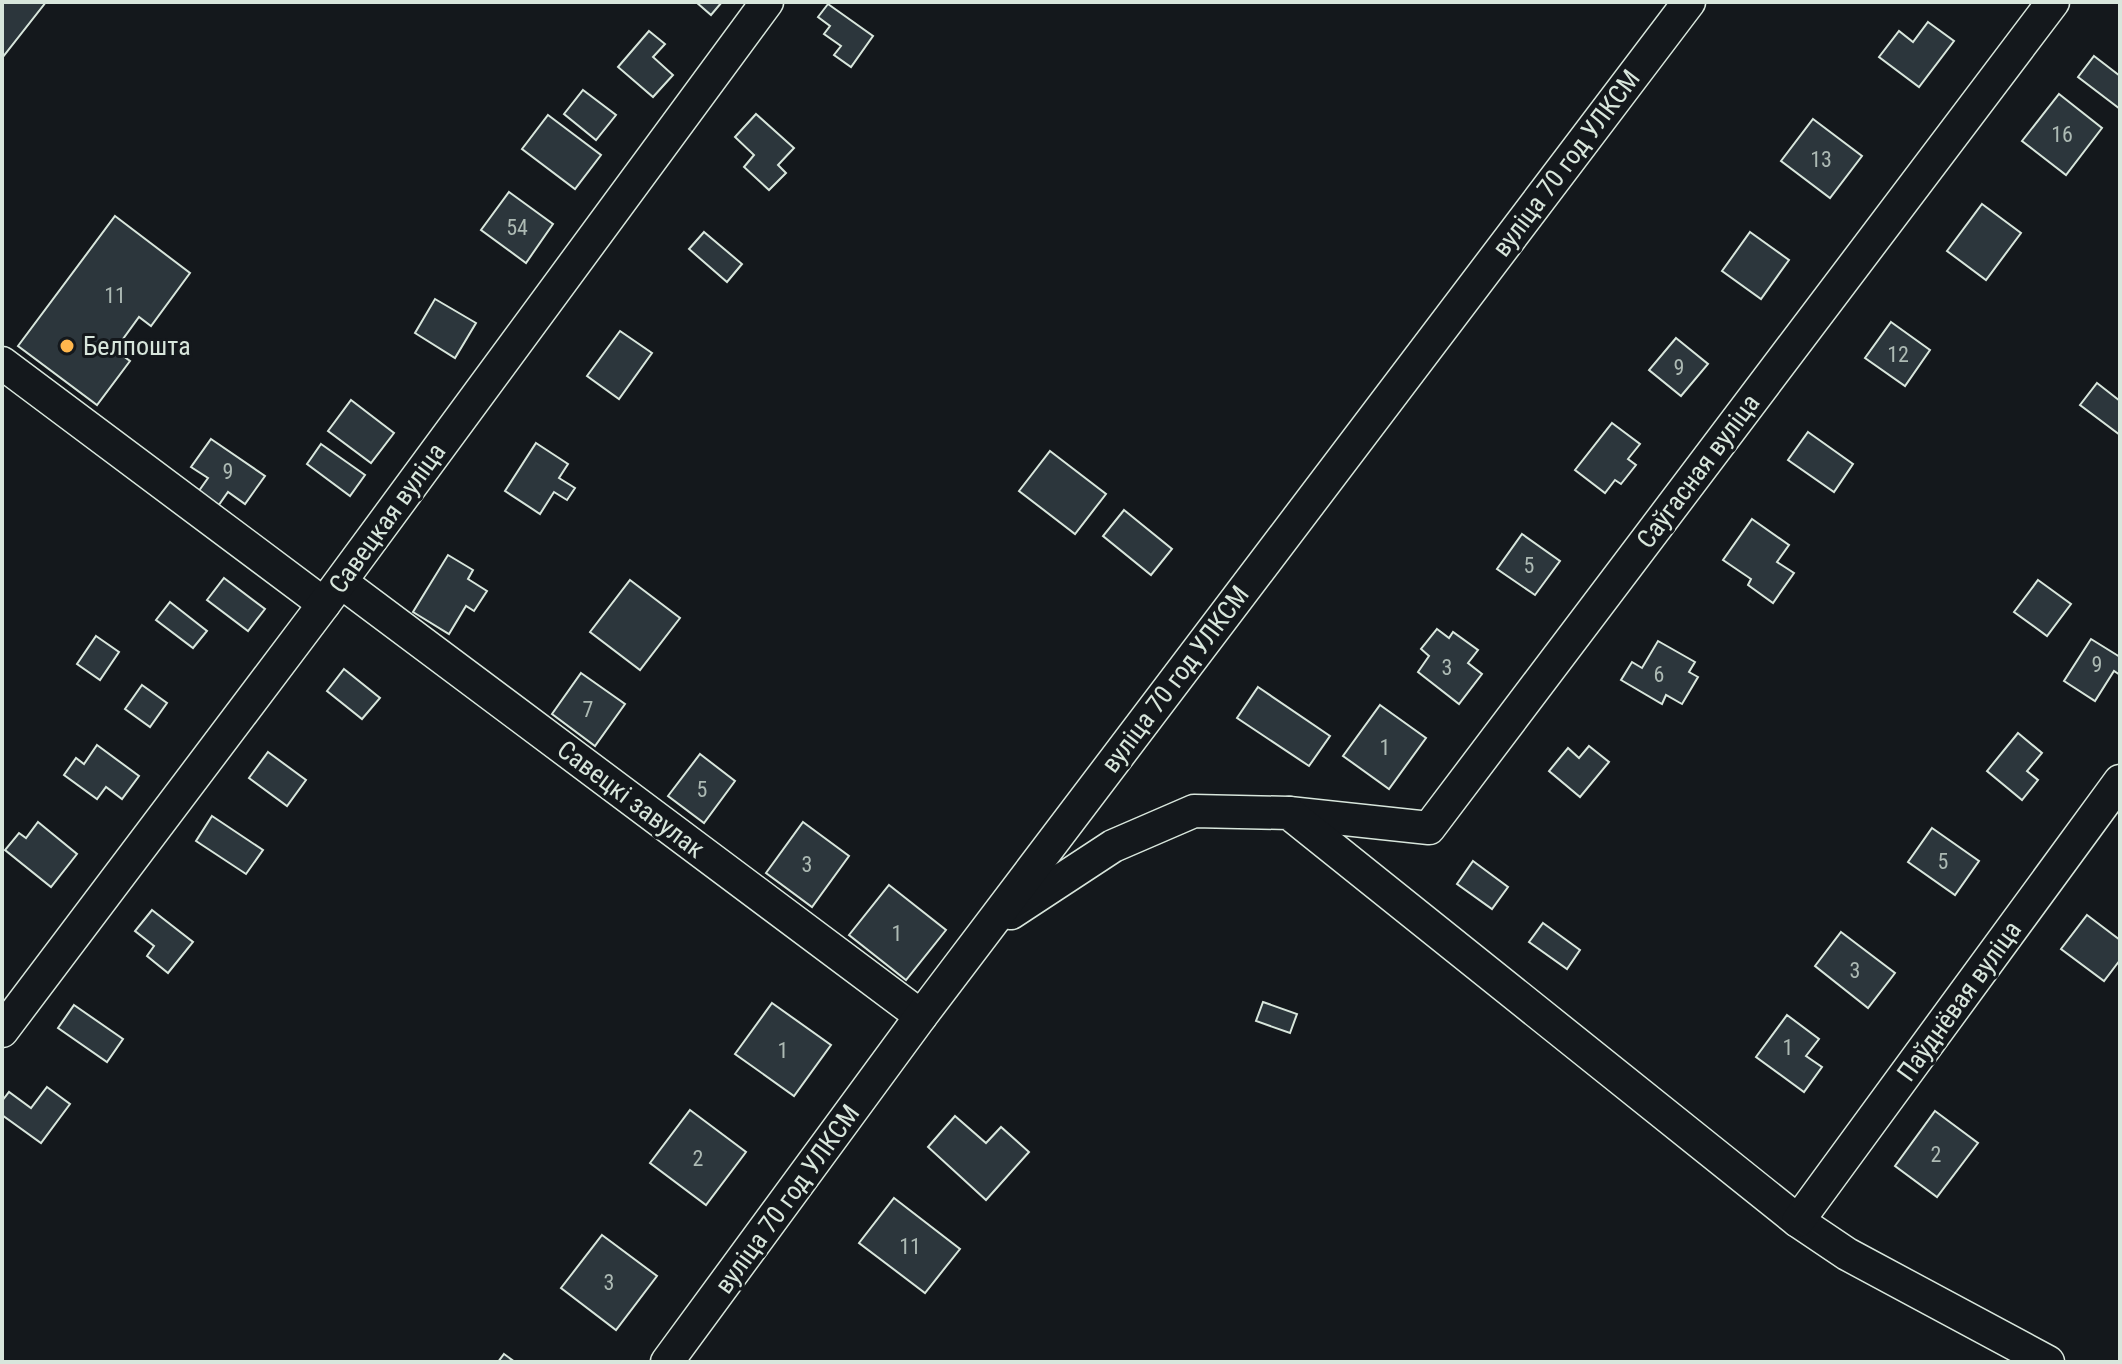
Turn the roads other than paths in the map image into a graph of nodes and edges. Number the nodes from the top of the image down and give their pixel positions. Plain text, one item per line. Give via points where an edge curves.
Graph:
1 (767, 2) edge
2 (1689, 2) edge
3 (2053, 2) edge
4 (2, 363) edge
5 (332, 593) junction
6 (2120, 781) edge
7 (1289, 813) junction
8 (986, 930) junction
9 (921, 1016) junction
10 (2, 1031) edge
11 (1798, 1221) junction
12 (667, 1362) edge
13 (2048, 1362) edge

1 - 5 street, Савецкая вуліца
2 - 8 street, вуліца 70 год УЛКСМ
3 - 7 street, Саўгасная вуліца via 1429,828
4 - 5 street, Савецкі завулак
5 - 9 street, Савецкі завулак
5 - 10 street, Савецкая вуліца
6 - 11 street, Паўднёвая вуліца
7 - 8 street via 1194,811 1113,846
7 - 11 street
8 - 9 street, вуліца 70 год УЛКСМ
9 - 12 street, вуліца 70 год УЛКСМ
11 - 13 street via 1847,1254

